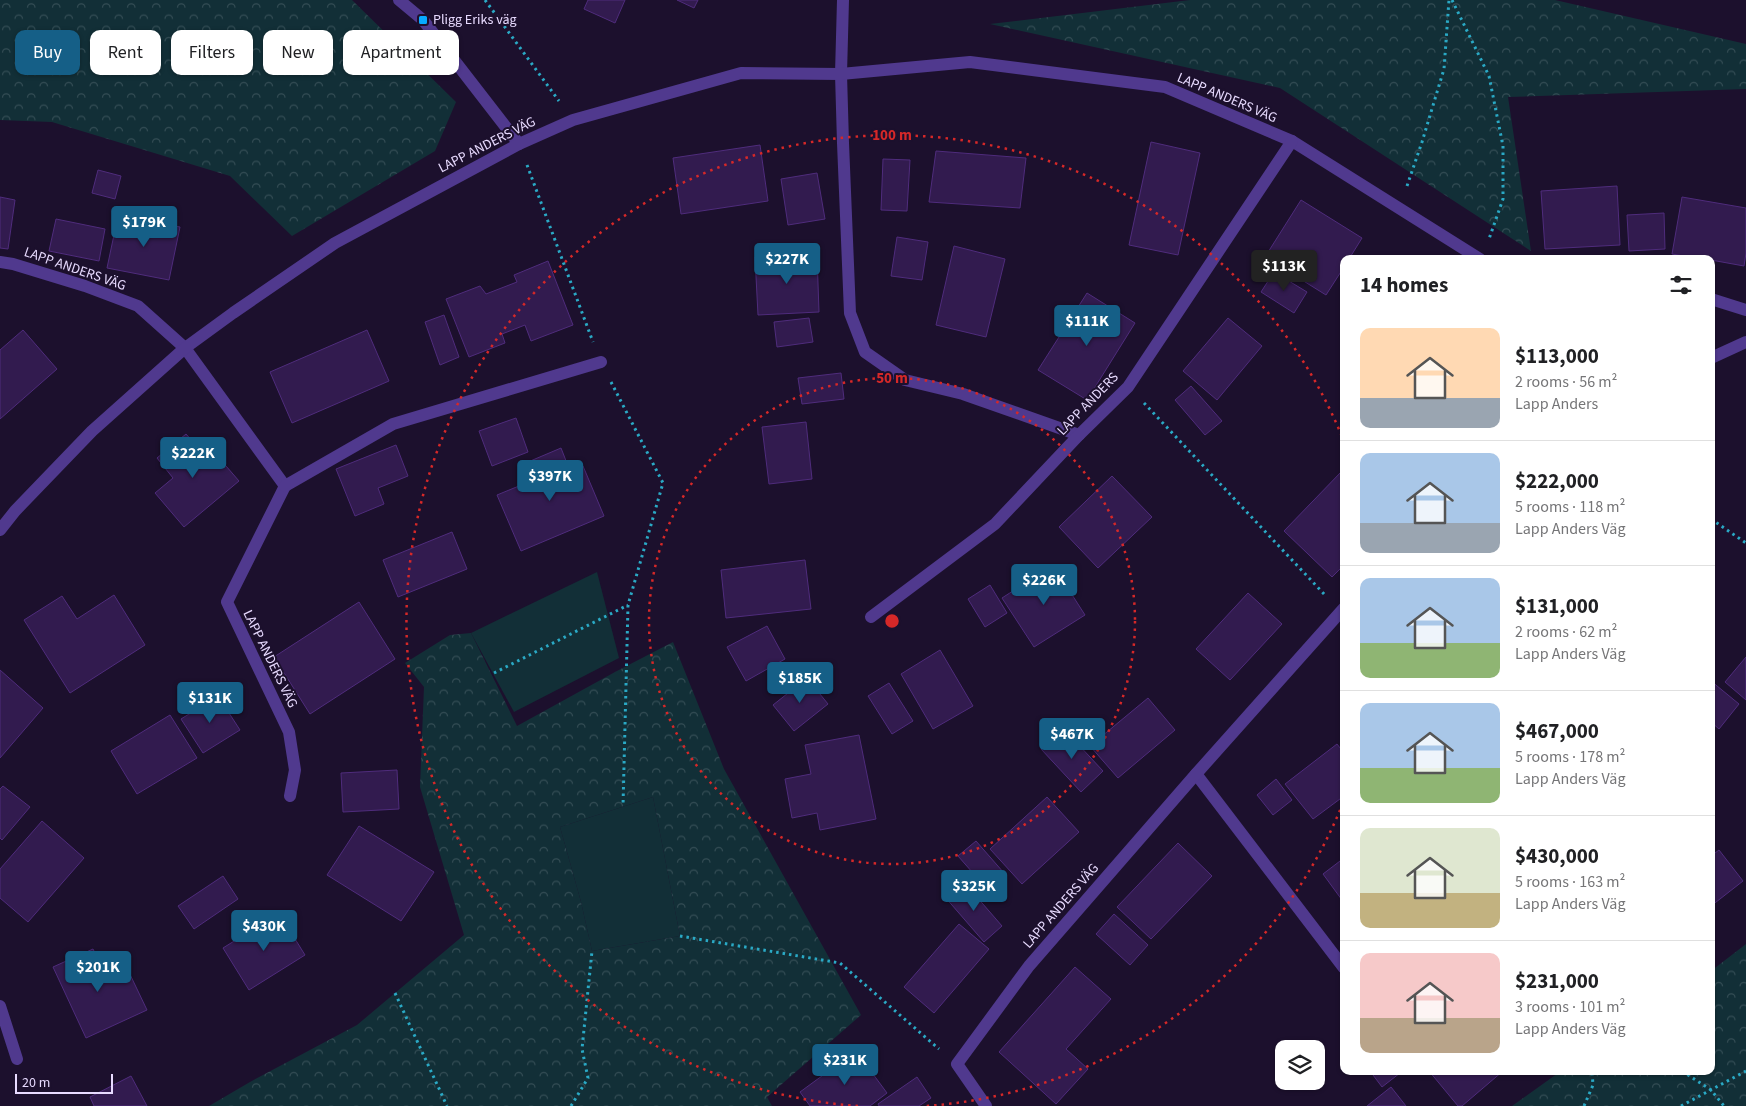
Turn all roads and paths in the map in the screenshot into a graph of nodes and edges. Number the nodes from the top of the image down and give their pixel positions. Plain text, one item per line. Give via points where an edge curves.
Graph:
1 (399, 0) edge
2 (485, 0) edge
3 (843, 0) edge
4 (1450, 0) edge
5 (841, 74) junction
6 (573, 120) junction
7 (1292, 141) junction
8 (519, 144) junction
9 (1399, 208) junction
10 (1489, 242) dead end
11 (1474, 255) edge
12 (0, 262) edge
13 (1715, 300) edge
14 (1746, 310) edge
15 (1746, 342) edge
16 (185, 348) junction
17 (1715, 356) edge
18 (601, 362) junction
19 (1128, 386) junction
20 (1079, 435) junction
21 (285, 486) junction
22 (1715, 522) edge
23 (0, 530) edge
24 (1746, 543) edge
25 (628, 605) junction
26 (1340, 608) edge
27 (1340, 612) edge
28 (871, 617) dead end
29 (494, 673) dead end
30 (1196, 774) junction
31 (290, 796) dead end
32 (623, 806) dead end
33 (680, 936) dead end
34 (592, 951) dead end
35 (1340, 963) edge
36 (395, 993) dead end
37 (0, 1006) edge
38 (17, 1059) dead end
39 (957, 1064) junction
40 (1746, 1071) edge
41 (1592, 1075) edge
42 (1688, 1075) edge
43 (1711, 1090) junction
44 (446, 1106) edge
45 (571, 1106) edge
46 (986, 1106) edge
47 (1584, 1106) edge
48 (1681, 1106) edge
49 (1724, 1106) edge

1 - 8 street via 423,20
2 - 6 path
3 - 5 street
4 - 9 path via 1444,69
4 - 10 path via 1489,76 1504,146 1503,199
5 - 6 street, LAPP ANDERS VÄG via 741,73
5 - 7 street, LAPP ANDERS VÄG via 970,62 1165,87
5 - 20 street via 850,313 865,352 905,380 963,394
6 - 8 street, LAPP ANDERS VÄG
7 - 9 street, LAPP ANDERS VÄG
7 - 19 street, LAPP ANDERS
8 - 16 street, LAPP ANDERS VÄG via 335,243
8 - 18 path
9 - 11 street, LAPP ANDERS VÄG
12 - 16 street, LAPP ANDERS VÄG via 85,286 138,306
13 - 14 street
15 - 17 street
16 - 21 street, LAPP ANDERS VÄG
16 - 23 street, LAPP ANDERS VÄG via 92,431
18 - 21 street via 393,424
18 - 25 path via 662,483
19 - 20 street, LAPP ANDERS
19 - 26 path
20 - 28 street, LAPP ANDERS via 995,524
21 - 31 street, LAPP ANDERS VÄG via 227,602 289,732 295,770
22 - 24 path
25 - 29 path
25 - 32 path
27 - 30 street, LAPP ANDERS VÄG
30 - 35 street
30 - 39 street, LAPP ANDERS VÄG via 1029,966
33 - 39 path via 840,963
34 - 45 path via 582,1049 588,1078
36 - 44 path
37 - 38 street
39 - 46 street
40 - 43 path
41 - 47 path via 1593,1085
42 - 43 path
43 - 48 path
43 - 49 path

